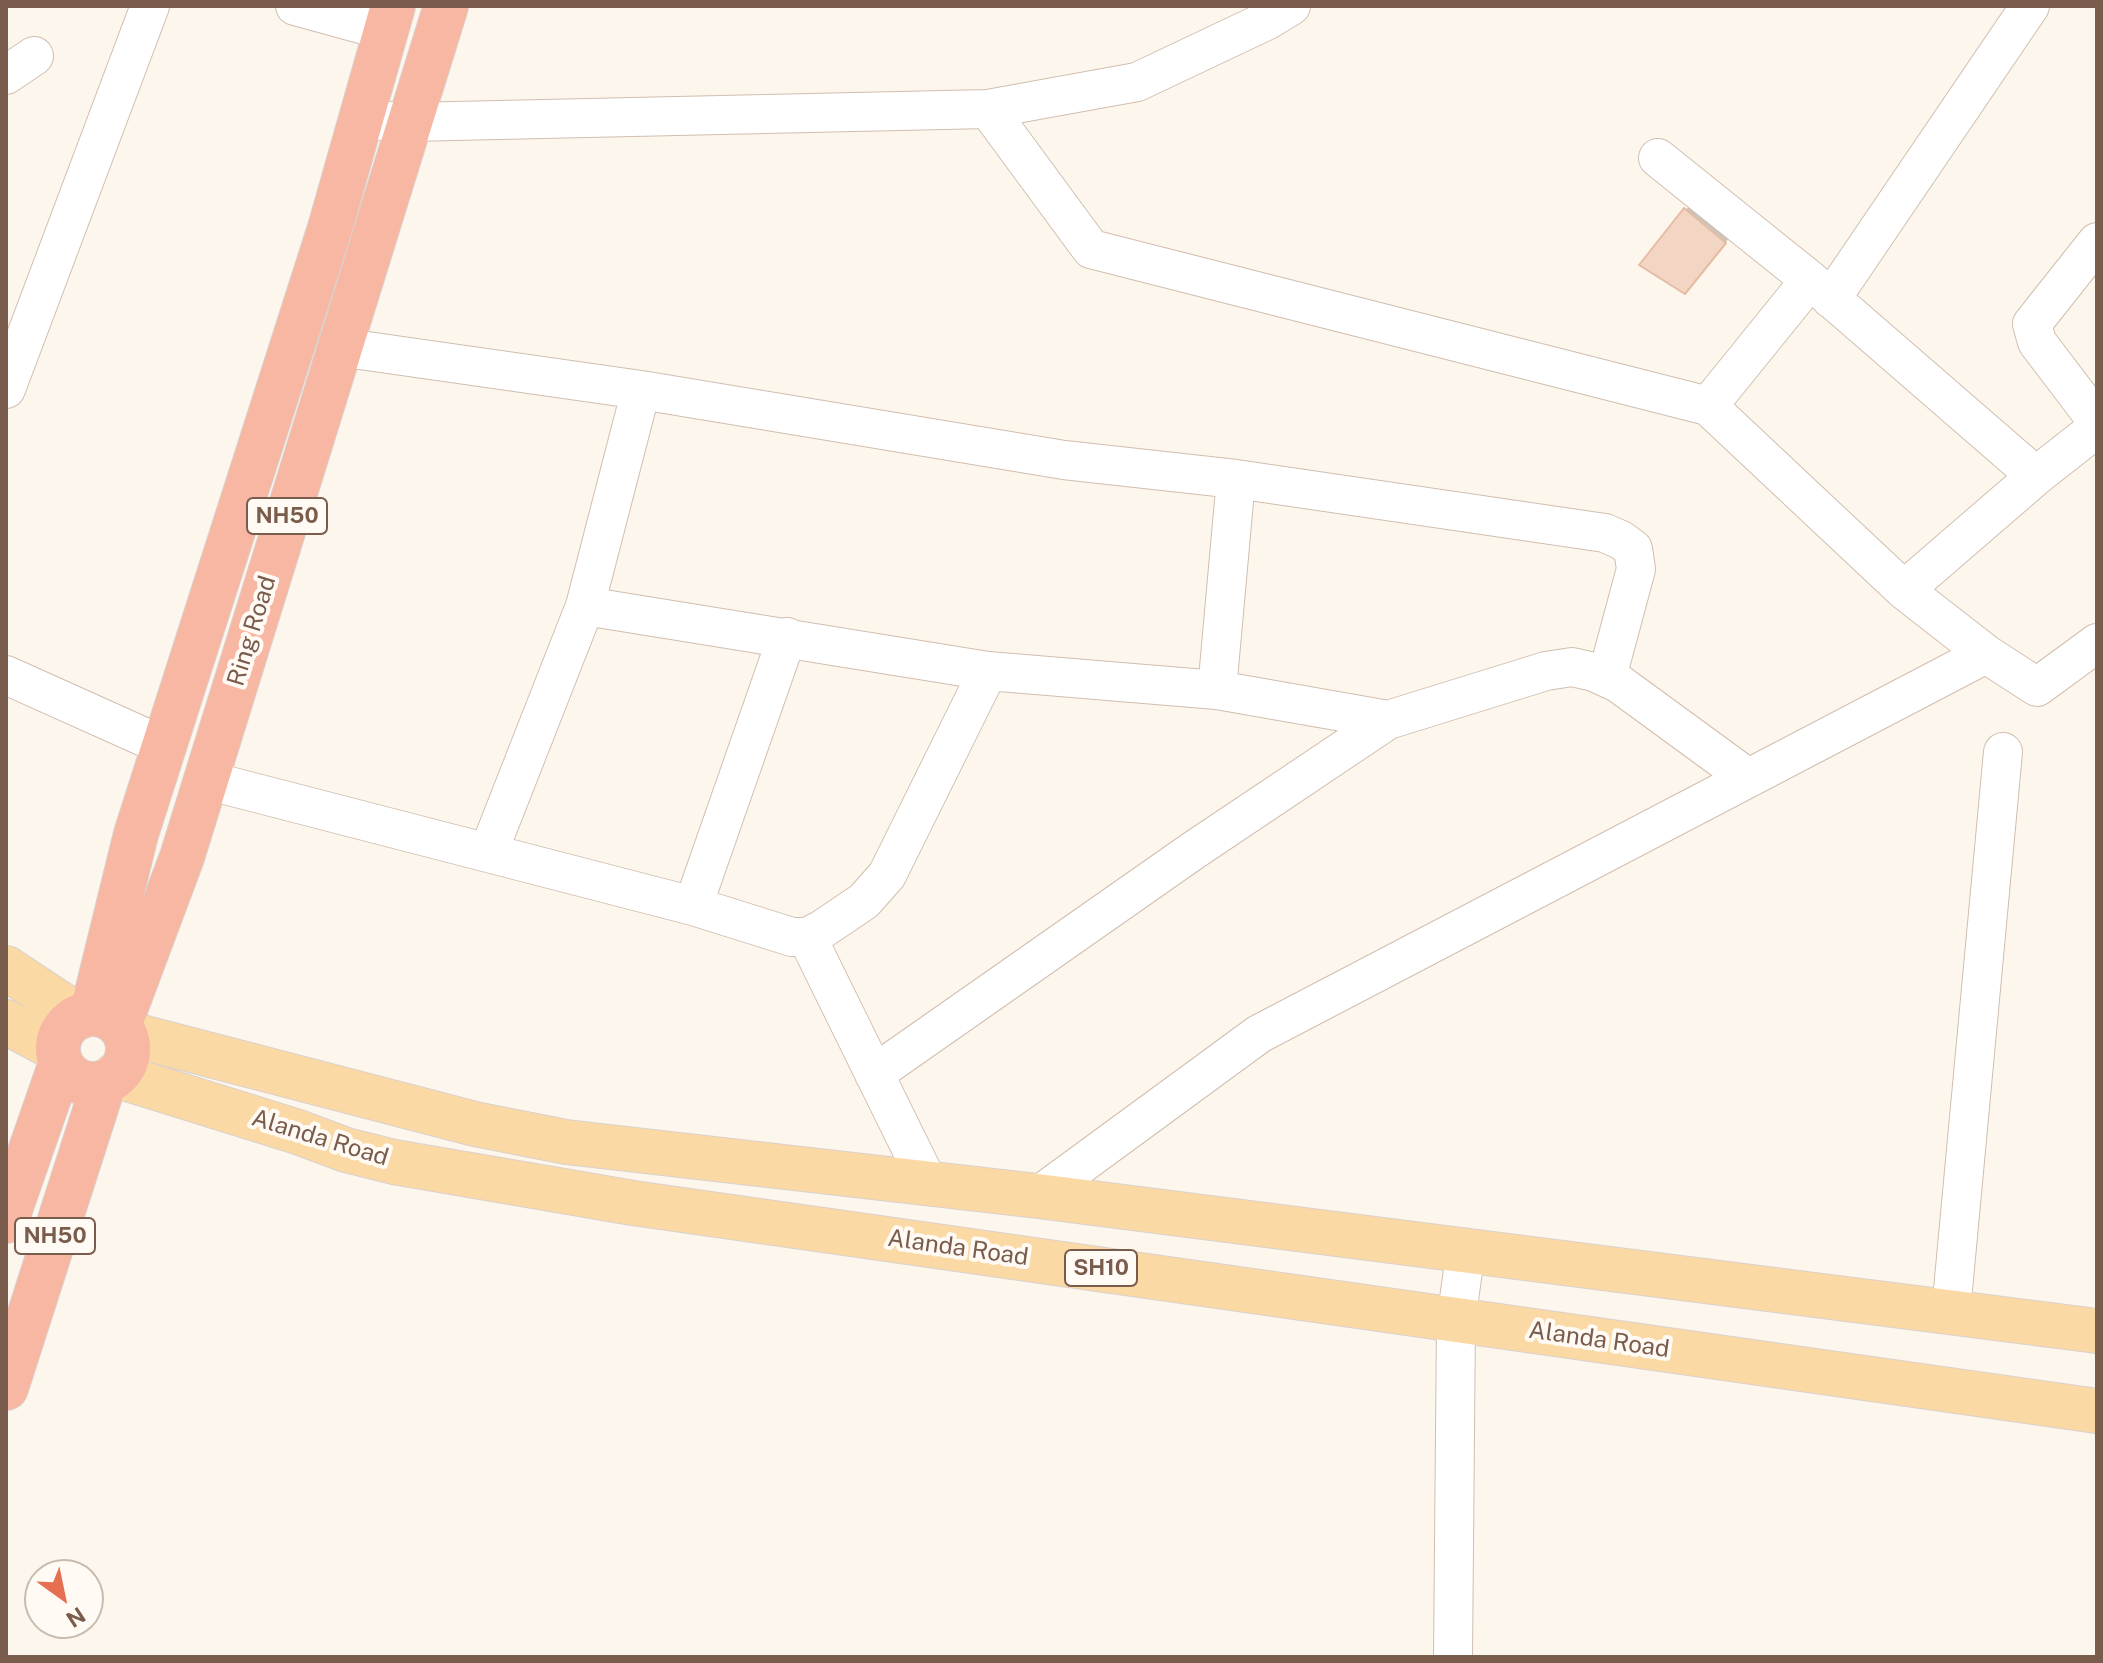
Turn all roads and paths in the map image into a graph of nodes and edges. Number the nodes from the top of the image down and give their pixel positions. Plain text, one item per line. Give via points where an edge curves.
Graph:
1 (150, 6) edge
2 (295, 6) edge
3 (446, 6) edge
4 (1291, 6) edge
5 (2030, 6) edge
6 (390, 18) edge
7 (988, 109) junction
8 (361, 120) junction
9 (410, 122) junction
10 (1658, 158) dead end
11 (2097, 242) edge
12 (1820, 289) junction
13 (20, 310) edge
14 (339, 347) junction
15 (6, 389) edge
16 (641, 390) junction
17 (1708, 406) junction
18 (2097, 421) edge
19 (2097, 428) edge
20 (2036, 476) junction
21 (1236, 479) junction
22 (1904, 590) junction
23 (585, 606) junction
24 (787, 637) junction
25 (2097, 643) edge
26 (1986, 654) junction
27 (988, 671) junction
28 (6, 675) edge
29 (1607, 677) junction
30 (1217, 690) junction
31 (1388, 720) junction
32 (164, 746) junction
33 (2003, 752) dead end
34 (1748, 778) junction
35 (206, 780) junction
36 (488, 853) junction
37 (693, 906) junction
38 (807, 937) junction
39 (6, 968) edge
40 (6, 1022) edge
41 (89, 1033) junction
42 (874, 1074) junction
43 (110, 1079) junction
44 (928, 1183) junction
45 (1038, 1196) junction
46 (6, 1221) edge
47 (1466, 1250) junction
48 (1951, 1311) junction
49 (1456, 1320) junction
50 (2097, 1331) edge
51 (6, 1388) edge
52 (2097, 1411) edge
53 (1453, 1657) edge

1 - 13 street
2 - 6 street
3 - 9 highway, Ring Road / NH50
4 - 7 street via 1137,82
5 - 12 street
6 - 8 highway, Ring Road / NH50
7 - 9 street
7 - 17 street via 1091,249
8 - 9 street
8 - 32 highway, Ring Road / NH50
9 - 14 highway, Ring Road / NH50
10 - 12 street
11 - 18 street via 2032,324 2037,342
12 - 17 street
12 - 20 street
13 - 15 street
14 - 16 street
14 - 35 highway, Ring Road / NH50
16 - 21 street via 1064,460
16 - 23 street
17 - 22 street
19 - 20 street
20 - 22 street
21 - 29 street via 1605,533 1621,540 1633,549 1636,569
21 - 30 street
22 - 26 street
23 - 24 street
23 - 36 street
24 - 27 street
24 - 37 street
25 - 26 street via 2037,687
26 - 34 street
27 - 30 street
27 - 38 street via 887,875 864,901
28 - 32 street
29 - 31 street via 1572,667 1546,671
29 - 34 street
30 - 31 street
31 - 42 street
32 - 41 highway, Ring Road / NH50 via 136,834
33 - 48 street
34 - 45 street via 1259,1034
35 - 36 street
35 - 41 highway, Ring Road / NH50 via 182,857
36 - 37 street
37 - 38 street
38 - 42 street
39 - 41 main road
40 - 41 main road
41 - 43 highway via 76,1080 88,1084
41 - 44 main road via 525,1136
41 - 46 highway, Ring Road / NH50
42 - 44 street
43 - 49 main road, Alanda Road / SH10 via 394,1162 633,1203
43 - 51 highway, NH50
44 - 45 main road
45 - 47 main road
47 - 48 main road
47 - 49 street
48 - 50 main road
49 - 52 main road, Alanda Road / SH10
49 - 53 street

